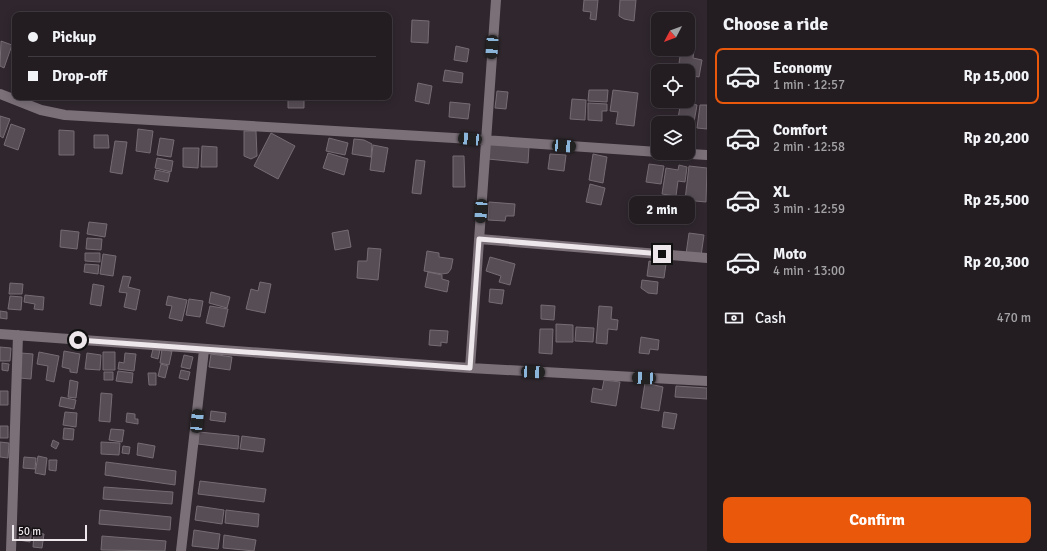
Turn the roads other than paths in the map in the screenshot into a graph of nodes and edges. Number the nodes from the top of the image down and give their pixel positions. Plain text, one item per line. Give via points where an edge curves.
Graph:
1 (496, 0) edge
2 (0, 94) edge
3 (12, 99) edge
4 (16, 100) edge
5 (486, 141) junction
6 (651, 152) edge
7 (695, 154) edge
8 (707, 155) edge
9 (479, 239) junction
10 (707, 258) edge
11 (0, 334) edge
12 (18, 335) junction
13 (204, 350) junction
14 (470, 368) junction
15 (707, 381) edge
16 (11, 551) edge
17 (181, 551) edge

1 - 5 street
2 - 3 street
4 - 5 street via 65,115
5 - 6 street
5 - 9 street
7 - 8 street
9 - 10 street
9 - 14 street
11 - 12 street
12 - 13 street
12 - 16 street
13 - 14 street
13 - 17 street
14 - 15 street

